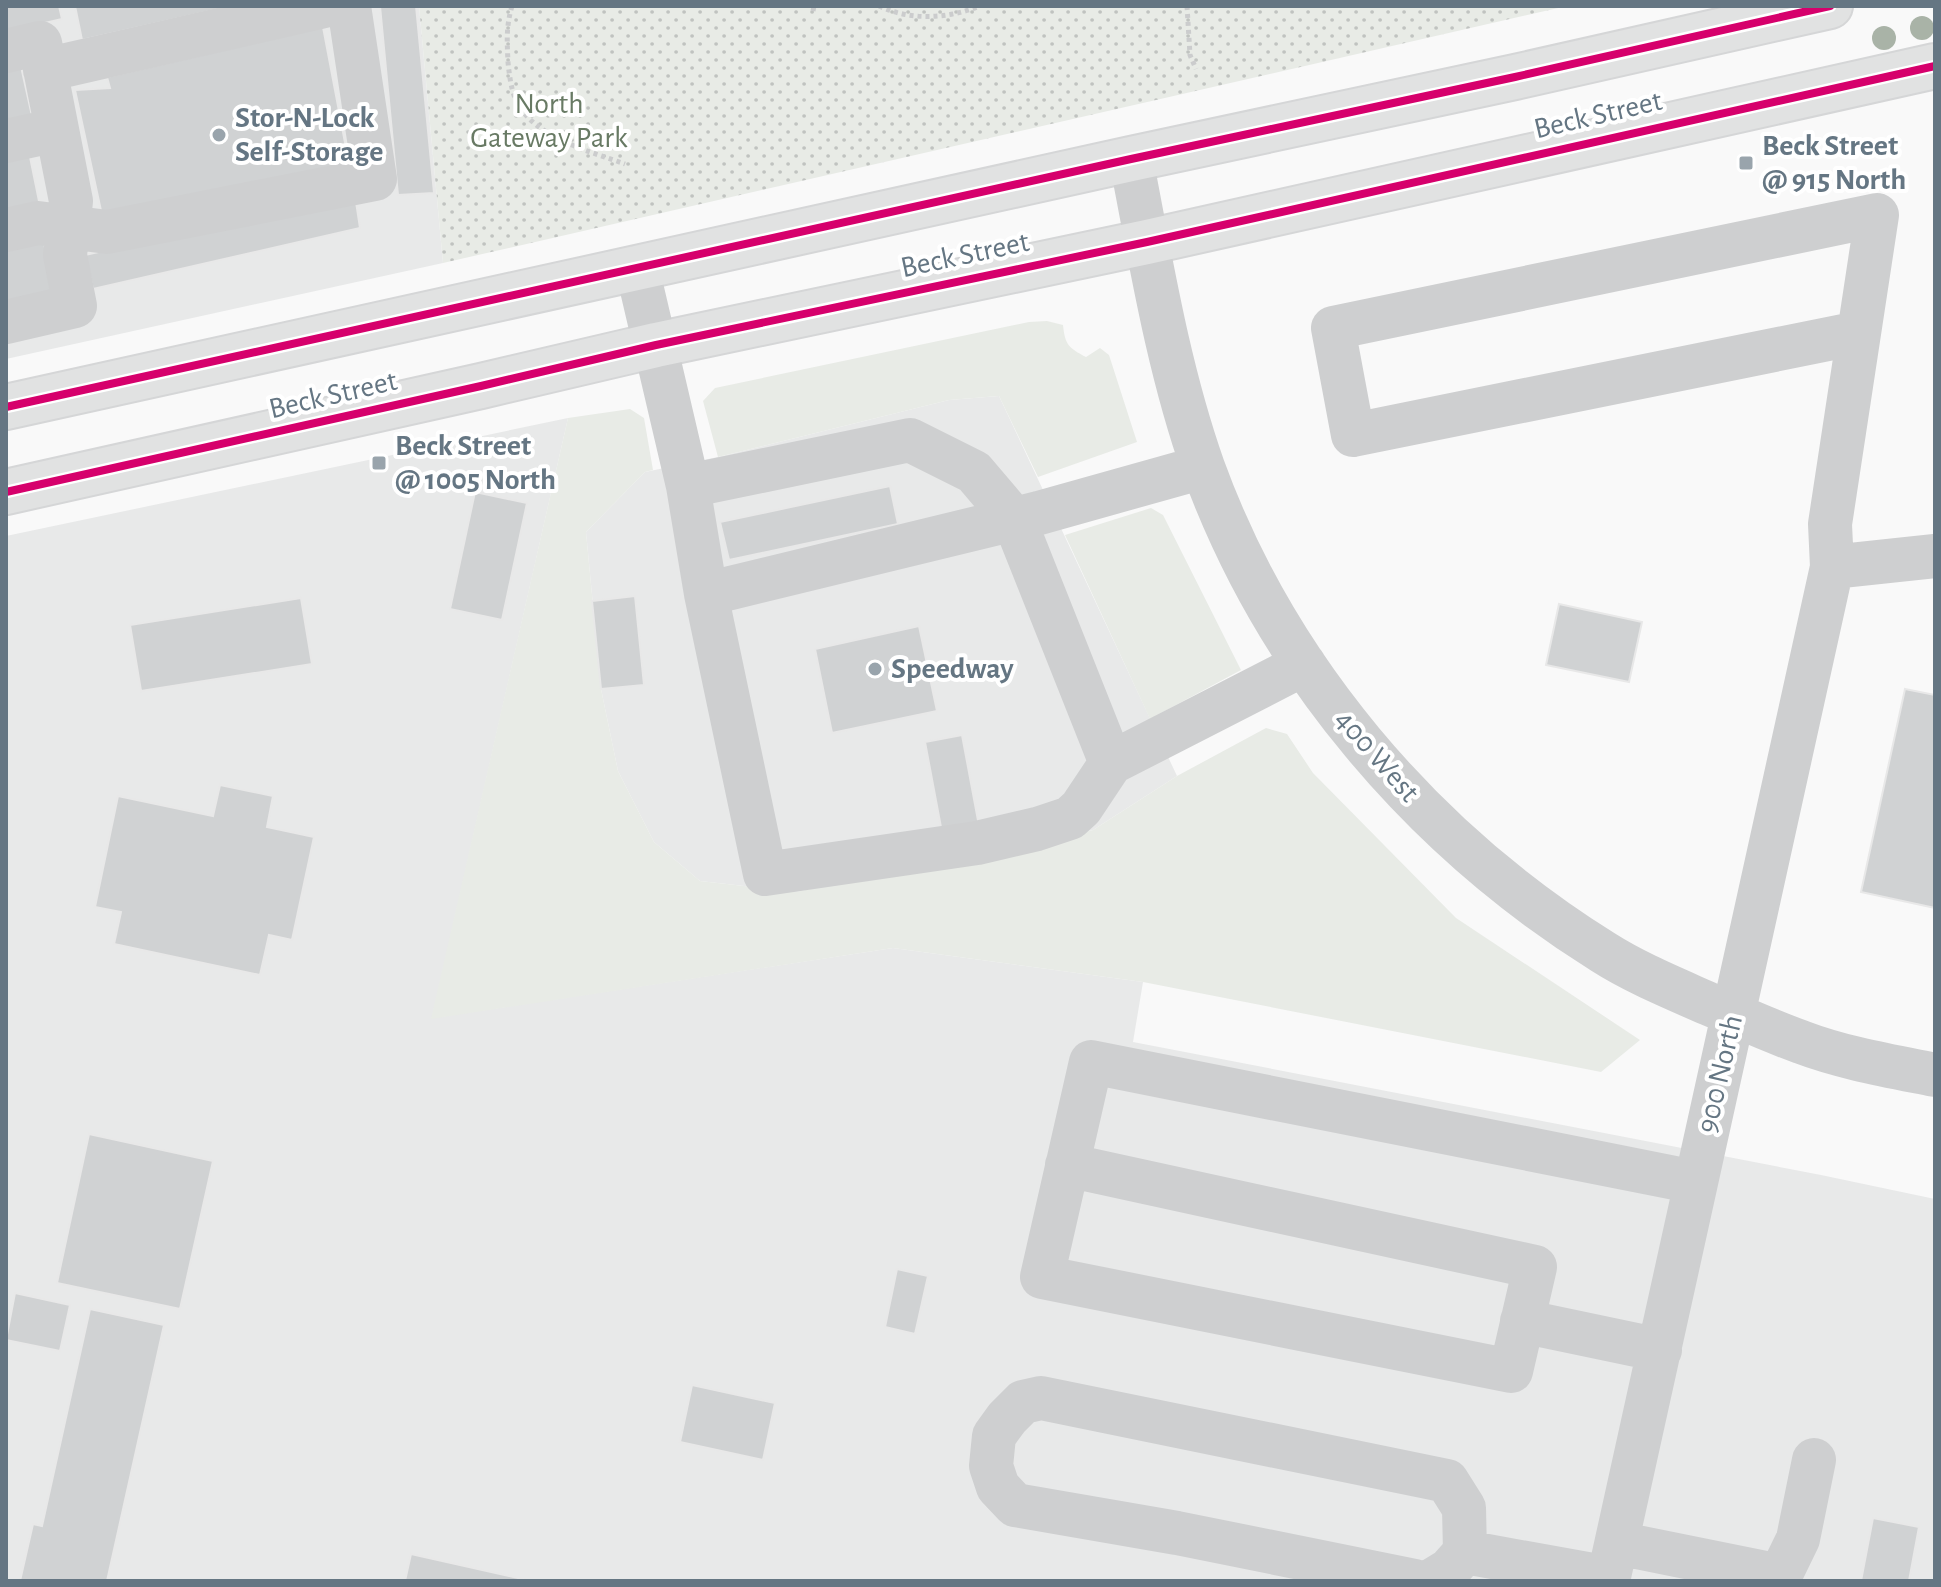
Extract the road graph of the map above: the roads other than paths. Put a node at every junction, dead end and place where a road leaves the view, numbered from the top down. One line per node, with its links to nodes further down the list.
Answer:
1 (324, 6): 7 (street)
2 (349, 6): 11 (street)
3 (1830, 6): 4 (main road, Beck Street)
4 (1736, 16): 10 (main road, Beck Street)
5 (6, 51): 7 (street)
6 (1935, 66): 13 (main road, Beck Street)
7 (45, 70): 8 (street)
8 (57, 130): 9 (street); 11 (street)
9 (6, 141)
10 (1131, 159): 13 (street, 400 West); 14 (main road, Beck Street)
11 (68, 227): 12 (street); 15 (street)
12 (6, 230)
13 (1147, 242): 17 (main road, Beck Street); 19 (street, 400 West)
14 (637, 268): 17 (street); 18 (main road, Beck Street)
15 (6, 322)
16 (1858, 333): 16 (street, 900 North); 24 (street, 900 North)
17 (656, 345): 20 (street); 21 (main road, Beck Street)
18 (6, 407)
19 (1203, 467): 22 (street); 26 (street, 400 West)
20 (688, 486): 22 (street); 25 (street)
21 (6, 492)
22 (1014, 519): 25 (street); 27 (street)
23 (1935, 556): 24 (street)
24 (1832, 567): 28 (street, 900 North)
25 (706, 594): 27 (street)
26 (1304, 664): 27 (street); 28 (street, 400 West)
27 (1111, 763)
28 (1734, 1014): 29 (street, 400 West); 31 (street, 900 North)
29 (1935, 1075)
30 (1067, 1165): 31 (street); 32 (street); 32 (street)
31 (1695, 1182): 33 (street, 900 North)
32 (1522, 1321): 33 (street)
33 (1660, 1350): 36 (street, 900 North)
34 (1814, 1460): 36 (street)
35 (1465, 1552): 36 (street); 37 (street); 38 (street)
36 (1611, 1567)
37 (1415, 1581)
38 (1431, 1581)

